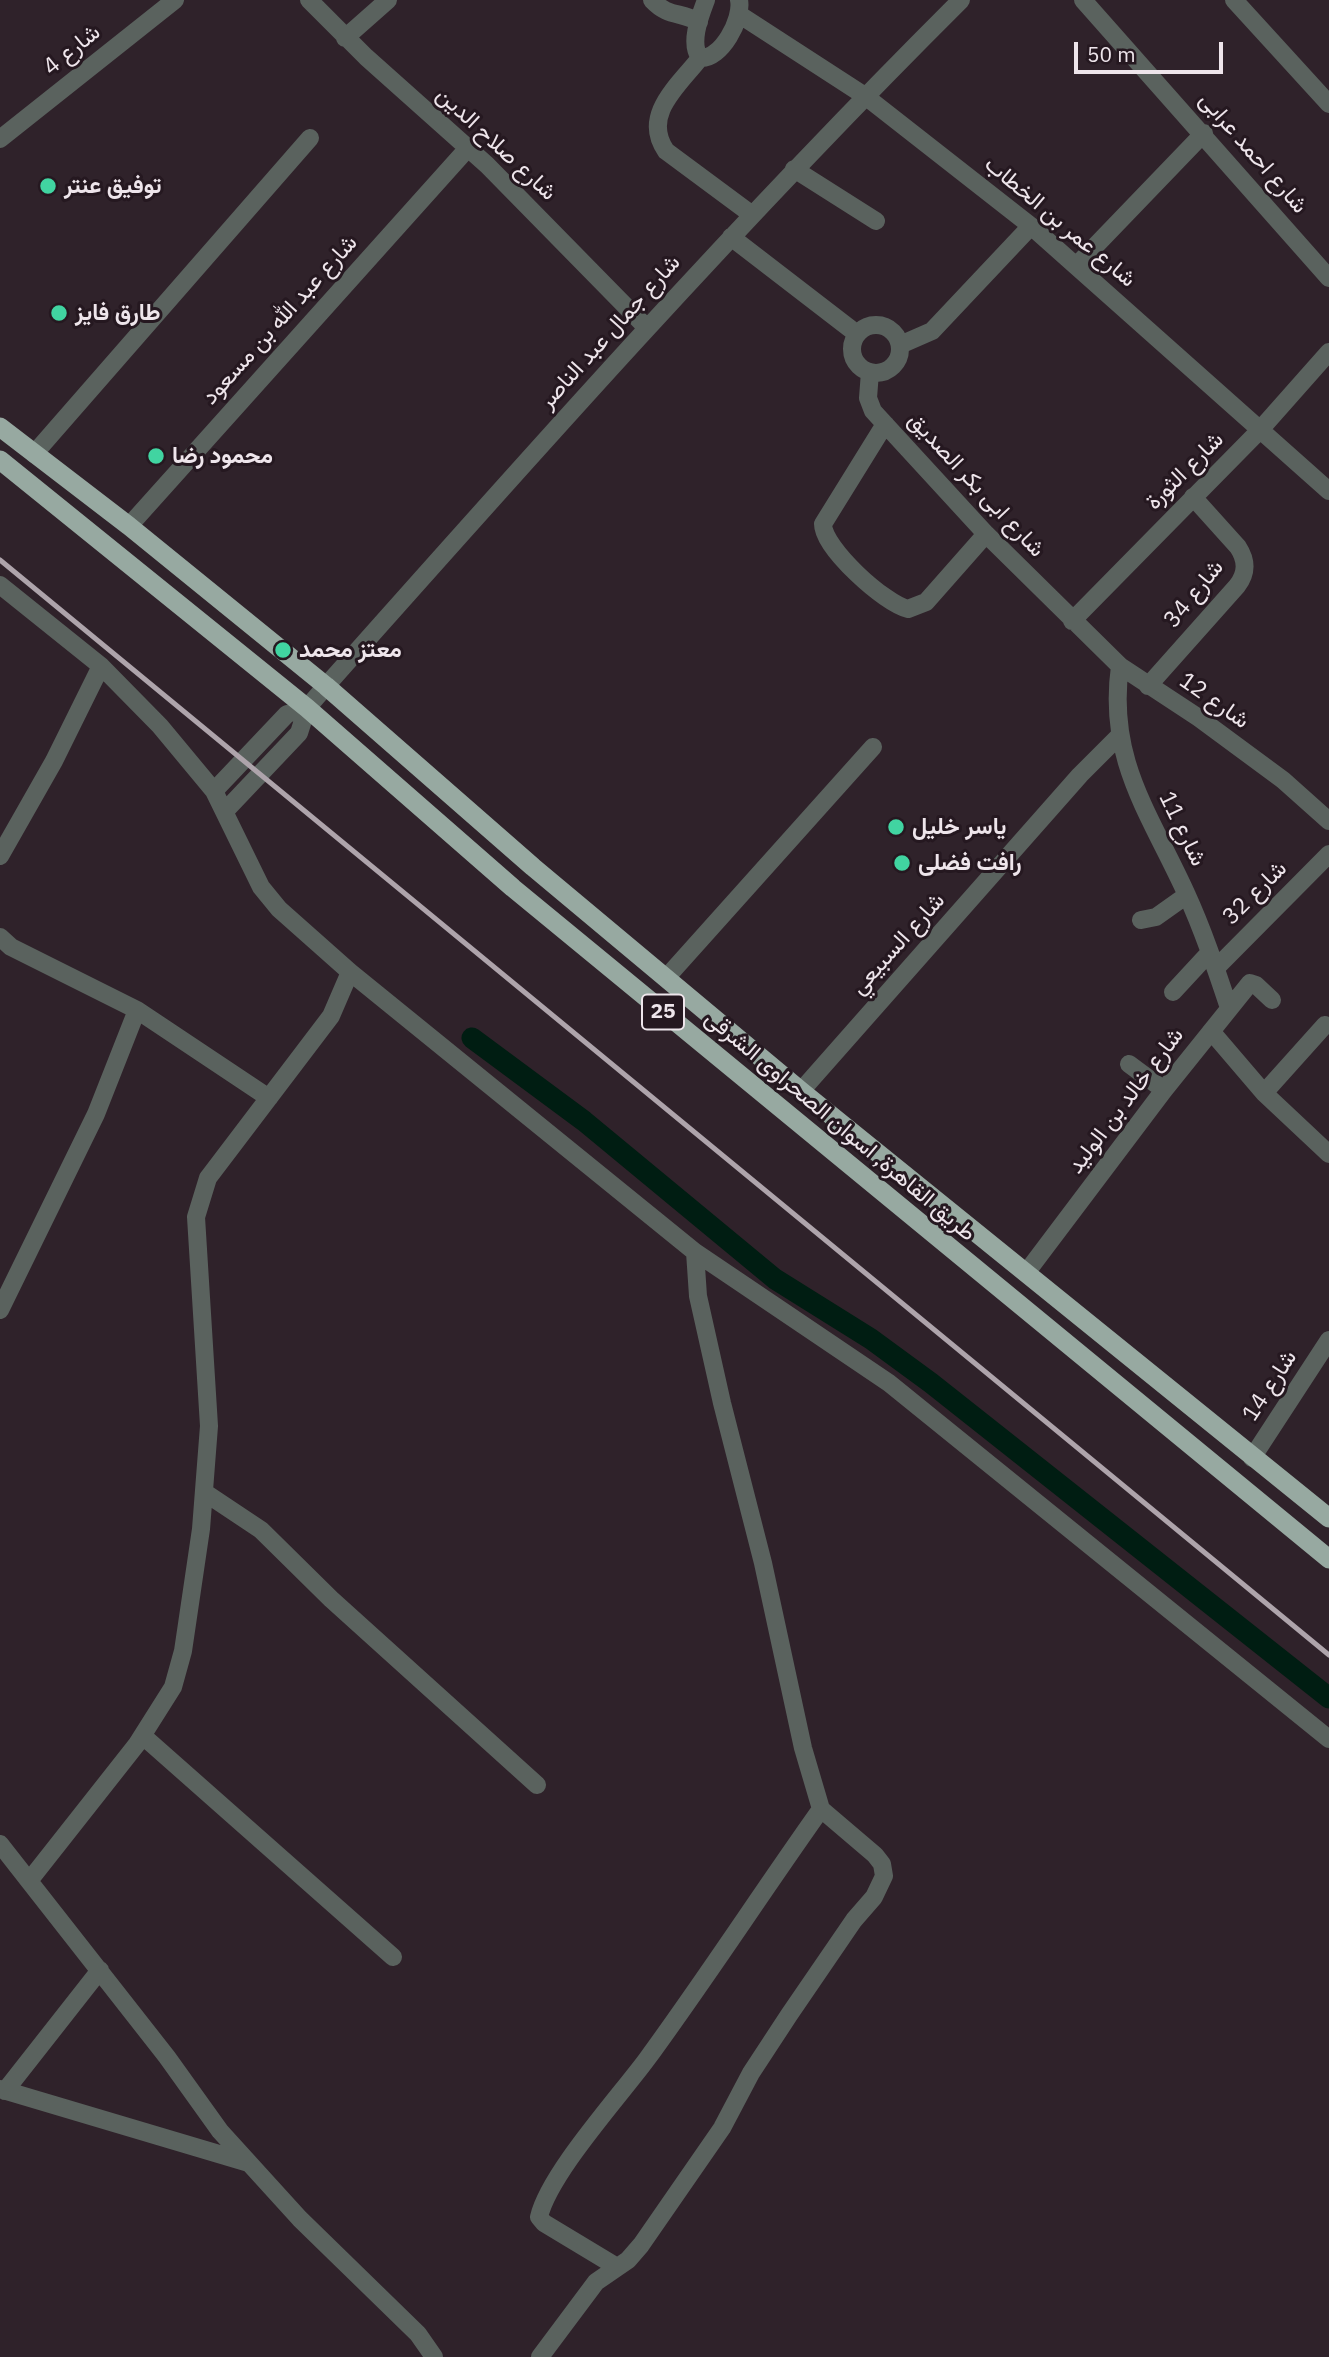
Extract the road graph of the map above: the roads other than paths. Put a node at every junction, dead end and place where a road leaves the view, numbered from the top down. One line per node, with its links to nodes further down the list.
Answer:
1 (175, 0): 17 (street, شارع 4)
2 (309, 0): 11 (street, شارع صلاح الدين)
3 (388, 0): 11 (street)
4 (652, 0): 10 (street)
5 (706, 0): 10 (street)
6 (961, 0): 13 (street, شارع جمال عبد الناصر)
7 (1083, 0): 15 (street, شارع احمد عرابى)
8 (1234, 0): 14 (street)
9 (740, 7): 12 (street); 13 (street, شارع عمر بن الخطاب)
10 (699, 22): 12 (street)
11 (345, 38): 18 (street, شارع صلاح الدين)
12 (700, 58): 20 (street)
13 (865, 96): 19 (street, شارع جمال عبد الناصر); 22 (street, شارع عمر بن الخطاب)
14 (1329, 104)
15 (1204, 133): 24 (street); 25 (street, شارع احمد عرابى)
16 (310, 138): 34 (street)
17 (0, 139)
18 (468, 148): 26 (street, شارع صلاح الدين); 38 (street, شارع عبد الله بن مسعود)
19 (794, 169): 20 (street, شارع جمال عبد الناصر); 21 (street)
20 (751, 214): 23 (street, شارع جمال عبد الناصر)
21 (876, 221)
22 (1031, 226): 24 (street, شارع عمر بن الخطاب); 28 (street)
23 (731, 237): 26 (street, شارع جمال عبد الناصر); 27 (street)
24 (1077, 265): 33 (street, شارع عمر بن الخطاب)
25 (1329, 278)
26 (646, 327): 44 (street, شارع جمال عبد الناصر)
27 (857, 334): 28 (street); 30 (street)
28 (900, 345): 30 (street)
29 (1329, 352): 33 (street, شارع الثورة)
30 (870, 372): 31 (street, شارع ابى بكر الصديق)
31 (885, 424): 39 (street, شارع ابى بكر الصديق); 39 (street)
32 (0, 427): 34 (highway, طريق القاهرة, اسوان الصحراوى الشرقى / 25)
33 (1259, 431): 36 (street, شارع عمر بن الخطاب); 37 (street, شارع الثورة)
34 (34, 454): 38 (highway, طريق القاهرة, اسوان الصحراوى الشرقى / 25)
35 (0, 460): 46 (highway, طريق القاهرة, اسوان الصحراوى الشرقى / 25)
36 (1329, 491)
37 (1193, 497): 41 (street, شارع الثورة); 45 (street, شارع 34)
38 (129, 526): 44 (highway, طريق القاهرة, اسوان الصحراوى الشرقى / 25)
39 (986, 534): 41 (street, شارع ابى بكر الصديق)
40 (0, 584): 42 (street)
41 (1072, 621): 43 (street, شارع 12)
42 (101, 666): 49 (street); 53 (street)
43 (1120, 666): 45 (street, شارع 12); 47 (street, شارع 11)
44 (326, 686): 46 (street, شارع جمال عبد الناصر); 59 (highway, طريق القاهرة, اسوان الصحراوى الشرقى / 25)
45 (1148, 686): 51 (street, شارع 12)
46 (307, 708): 49 (street, شارع جمال عبد الناصر); 50 (street, شارع جمال عبد الناصر); 79 (highway, طريق القاهرة, اسوان الصحراوى الشرقى / 25)
47 (1118, 737): 54 (street, شارع 11); 68 (street, شارع السبيعي)
48 (873, 747): 59 (street)
49 (215, 791): 50 (street)
50 (226, 810): 58 (street)
51 (1329, 821)
52 (1329, 854): 57 (street, شارع 32)
53 (0, 856)
54 (1187, 895): 55 (street); 57 (street, شارع 11)
55 (1141, 920)
56 (0, 937): 63 (street)
57 (1213, 960): 60 (street, شارع 32); 62 (street, شارع 11)
58 (350, 972): 70 (street); 72 (street)
59 (666, 978): 68 (highway, طريق القاهرة, اسوان الصحراوى الشرقى / 25)
60 (1173, 992)
61 (1272, 1000): 62 (street, شارع خالد بن الوليد)
62 (1229, 1008): 65 (street, شارع خالد بن الوليد)
63 (137, 1010): 70 (street); 74 (street)
64 (1325, 1025): 69 (street)
65 (1211, 1031): 67 (street, شارع خالد بن الوليد); 69 (street)
66 (1129, 1064): 67 (street)
67 (1164, 1090): 73 (street, شارع خالد بن الوليد)
68 (801, 1091): 73 (highway, طريق القاهرة, اسوان الصحراوى الشرقى / 25)
69 (1264, 1093): 71 (street)
70 (269, 1098): 77 (street)
71 (1329, 1154)
72 (695, 1251): 81 (street); 83 (street)
73 (1026, 1273): 76 (highway, طريق القاهرة, اسوان الصحراوى الشرقى / 25)
74 (0, 1310)
75 (1329, 1340): 76 (street, شارع 14)
76 (1252, 1458): 78 (highway, طريق القاهرة, اسوان الصحراوى الشرقى / 25)
77 (204, 1492): 80 (street); 82 (street)
78 (1329, 1518)
79 (1329, 1559)
80 (143, 1736): 85 (street); 86 (street)
81 (1329, 1738)
82 (537, 1785)
83 (821, 1809): 90 (street); 90 (street)
84 (0, 1844): 85 (street)
85 (29, 1881): 87 (street)
86 (393, 1957)
87 (100, 1970): 88 (street); 89 (street)
88 (2, 2090): 89 (street)
89 (249, 2163): 91 (street)
90 (617, 2267): 92 (street)
91 (434, 2357)
92 (540, 2357)

